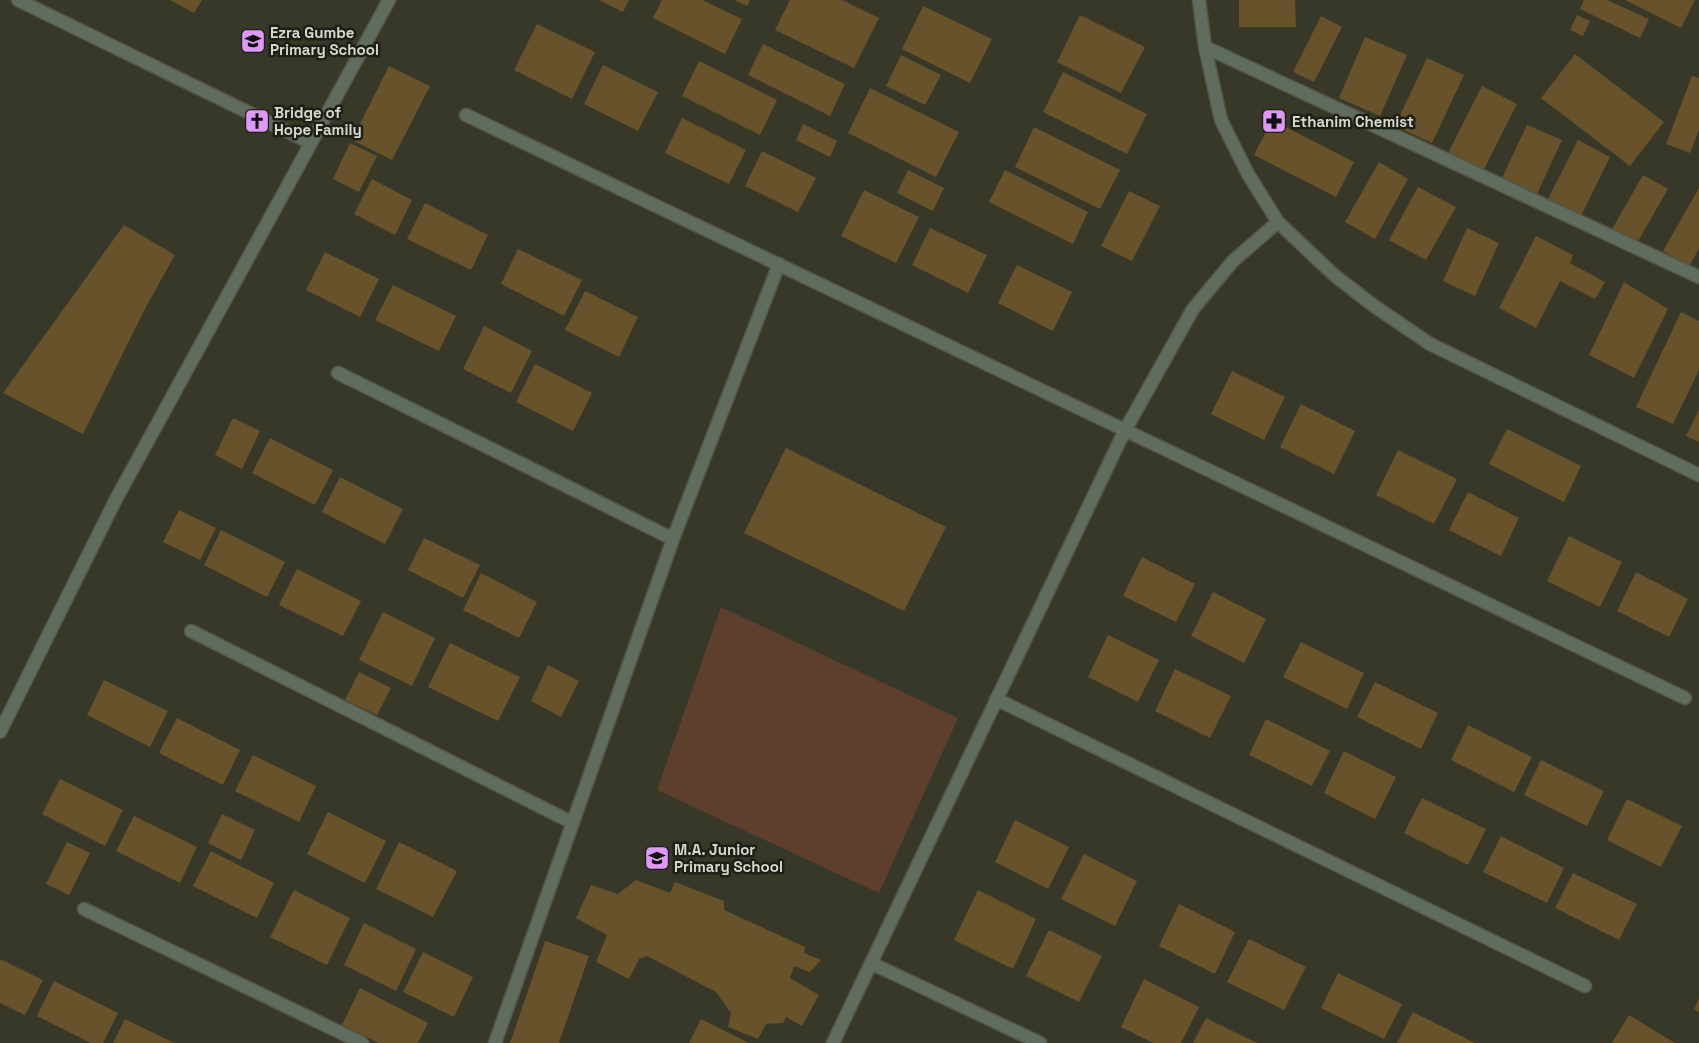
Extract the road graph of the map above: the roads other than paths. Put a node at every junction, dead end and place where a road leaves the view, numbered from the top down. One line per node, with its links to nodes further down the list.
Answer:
1 (18, 0): 6 (street)
2 (389, 0): 6 (street)
3 (1199, 0): 4 (street)
4 (1205, 47): 7 (street); 9 (street)
5 (466, 115): 8 (street)
6 (311, 143): 17 (street)
7 (1278, 222): 11 (street); 12 (street)
8 (779, 264): 11 (street); 13 (street)
9 (1699, 277)
10 (338, 373): 13 (street)
11 (1124, 432): 15 (street); 16 (street)
12 (1699, 475)
13 (673, 539): 18 (street)
14 (191, 631): 18 (street)
15 (1685, 698)
16 (996, 699): 20 (street); 21 (street)
17 (0, 732)
18 (573, 823): 23 (street)
19 (84, 909): 22 (street)
20 (872, 964): 24 (street); 25 (street)
21 (1585, 986)
22 (362, 1043)
23 (495, 1043)
24 (833, 1043)
25 (1040, 1043)

